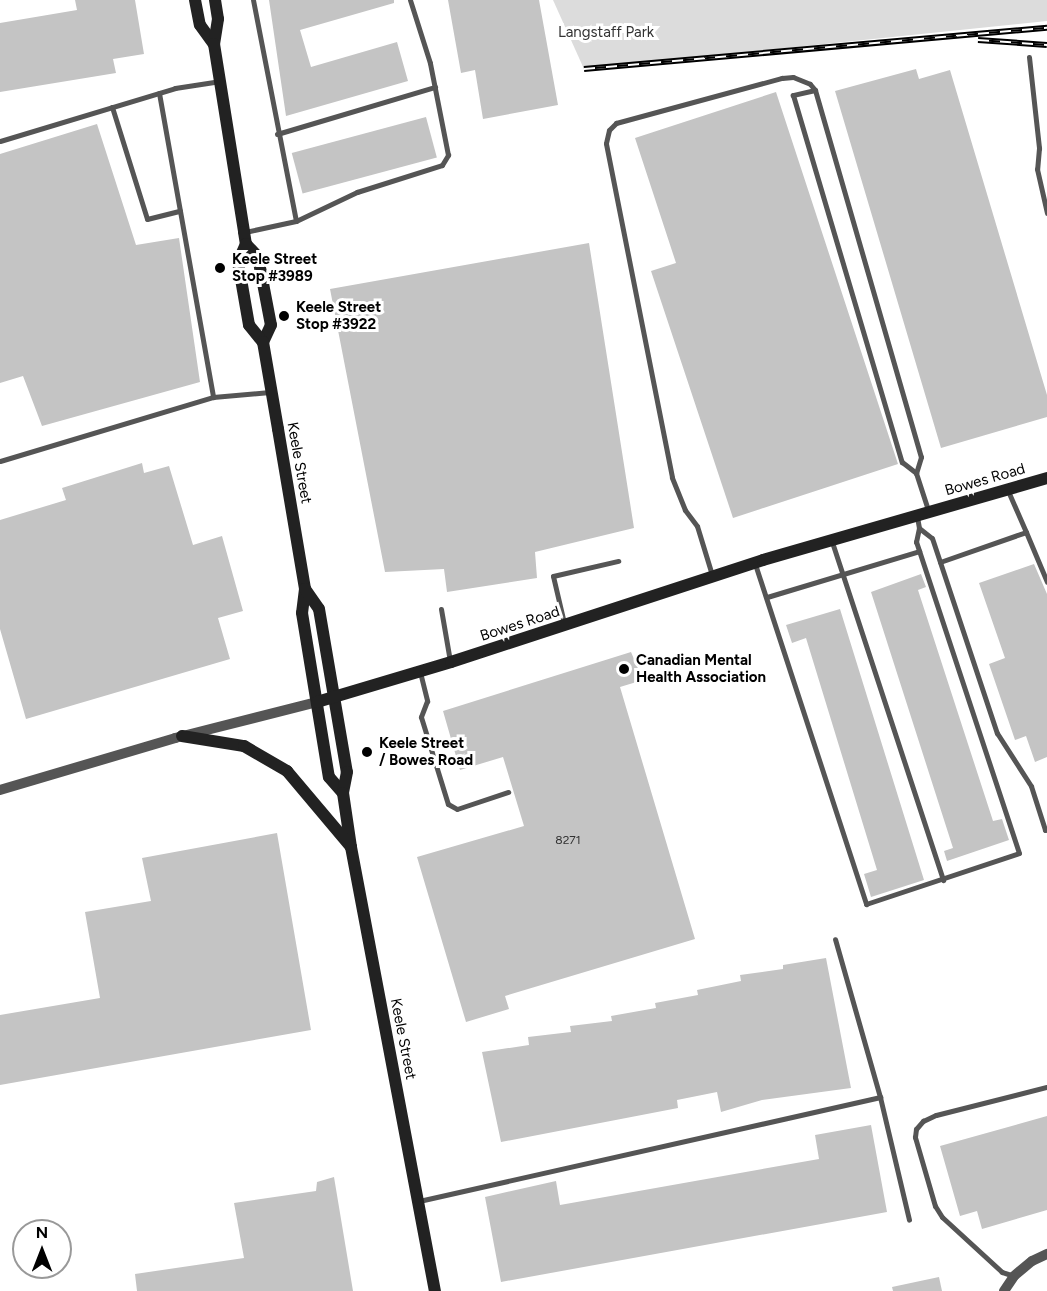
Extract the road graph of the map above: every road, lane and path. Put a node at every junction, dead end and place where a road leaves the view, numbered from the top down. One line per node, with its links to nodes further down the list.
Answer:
1 (195, 0): 5 (main road, Keele Street)
2 (215, 0): 5 (main road, Keele Street)
3 (253, 0): 12 (lane)
4 (410, 0): 8 (lane)
5 (214, 44): 7 (main road, Keele Street)
6 (1029, 57): 15 (lane)
7 (220, 81): 10 (lane); 17 (main road, Keele Street)
8 (435, 87): 12 (lane); 16 (lane)
9 (815, 90): 22 (lane); 22 (lane); 33 (lane)
10 (159, 93): 11 (lane); 14 (lane)
11 (112, 107): 13 (lane); 14 (lane)
12 (277, 134): 16 (lane)
13 (0, 141)
14 (180, 212): 20 (lane)
15 (1047, 213)
16 (296, 222): 17 (lane)
17 (245, 238): 18 (main road, Keele Street); 18 (main road, Keele Street)
18 (263, 342): 19 (main road, Keele Street)
19 (272, 392): 20 (lane); 35 (main road, Keele Street)
20 (213, 397): 21 (lane)
21 (0, 461)
22 (916, 472): 25 (lane)
23 (1047, 478): 24 (main road, Bowes Road)
24 (1008, 490): 25 (main road, Bowes Road); 26 (lane)
25 (921, 519): 27 (main road, Bowes Road); 28 (lane); 30 (lane)
26 (1026, 532): 30 (lane); 34 (lane)
27 (832, 540): 31 (main road, Bowes Road); 32 (lane)
28 (919, 551): 32 (lane); 49 (lane)
29 (618, 561): 38 (lane)
30 (940, 562): 47 (lane)
31 (754, 563): 33 (main road, Bowes Road); 36 (lane)
32 (844, 574): 36 (lane); 49 (lane)
33 (712, 576): 38 (main road, Bowes Road)
34 (1047, 582)
35 (305, 589): 41 (main road, Keele Street); 42 (main road, Keele Street)
36 (767, 597): 49 (lane)
37 (441, 609): 39 (lane)
38 (565, 625): 39 (main road, Bowes Road)
39 (451, 662): 40 (main road, Bowes Road)
40 (420, 670): 41 (main road, Bowes Road); 45 (lane)
41 (334, 697): 42 (main road, Bowes Road); 46 (main road, Keele Street)
42 (317, 702): 43 (street, Bowes Road); 46 (main road, Keele Street)
43 (182, 736): 44 (street, Bowes Road); 48 (main road)
44 (0, 790)
45 (508, 792)
46 (343, 793): 48 (main road, Keele Street)
47 (1047, 829)
48 (351, 847): 53 (main road, Keele Street)
49 (943, 879)
50 (835, 939): 52 (lane)
51 (1047, 1087): 56 (lane)
52 (880, 1097): 53 (lane); 54 (lane)
53 (419, 1201): 57 (main road, Keele Street)
54 (909, 1220)
55 (1047, 1254): 56 (street)
56 (1014, 1276): 58 (street)
57 (435, 1291)
58 (1004, 1291)

